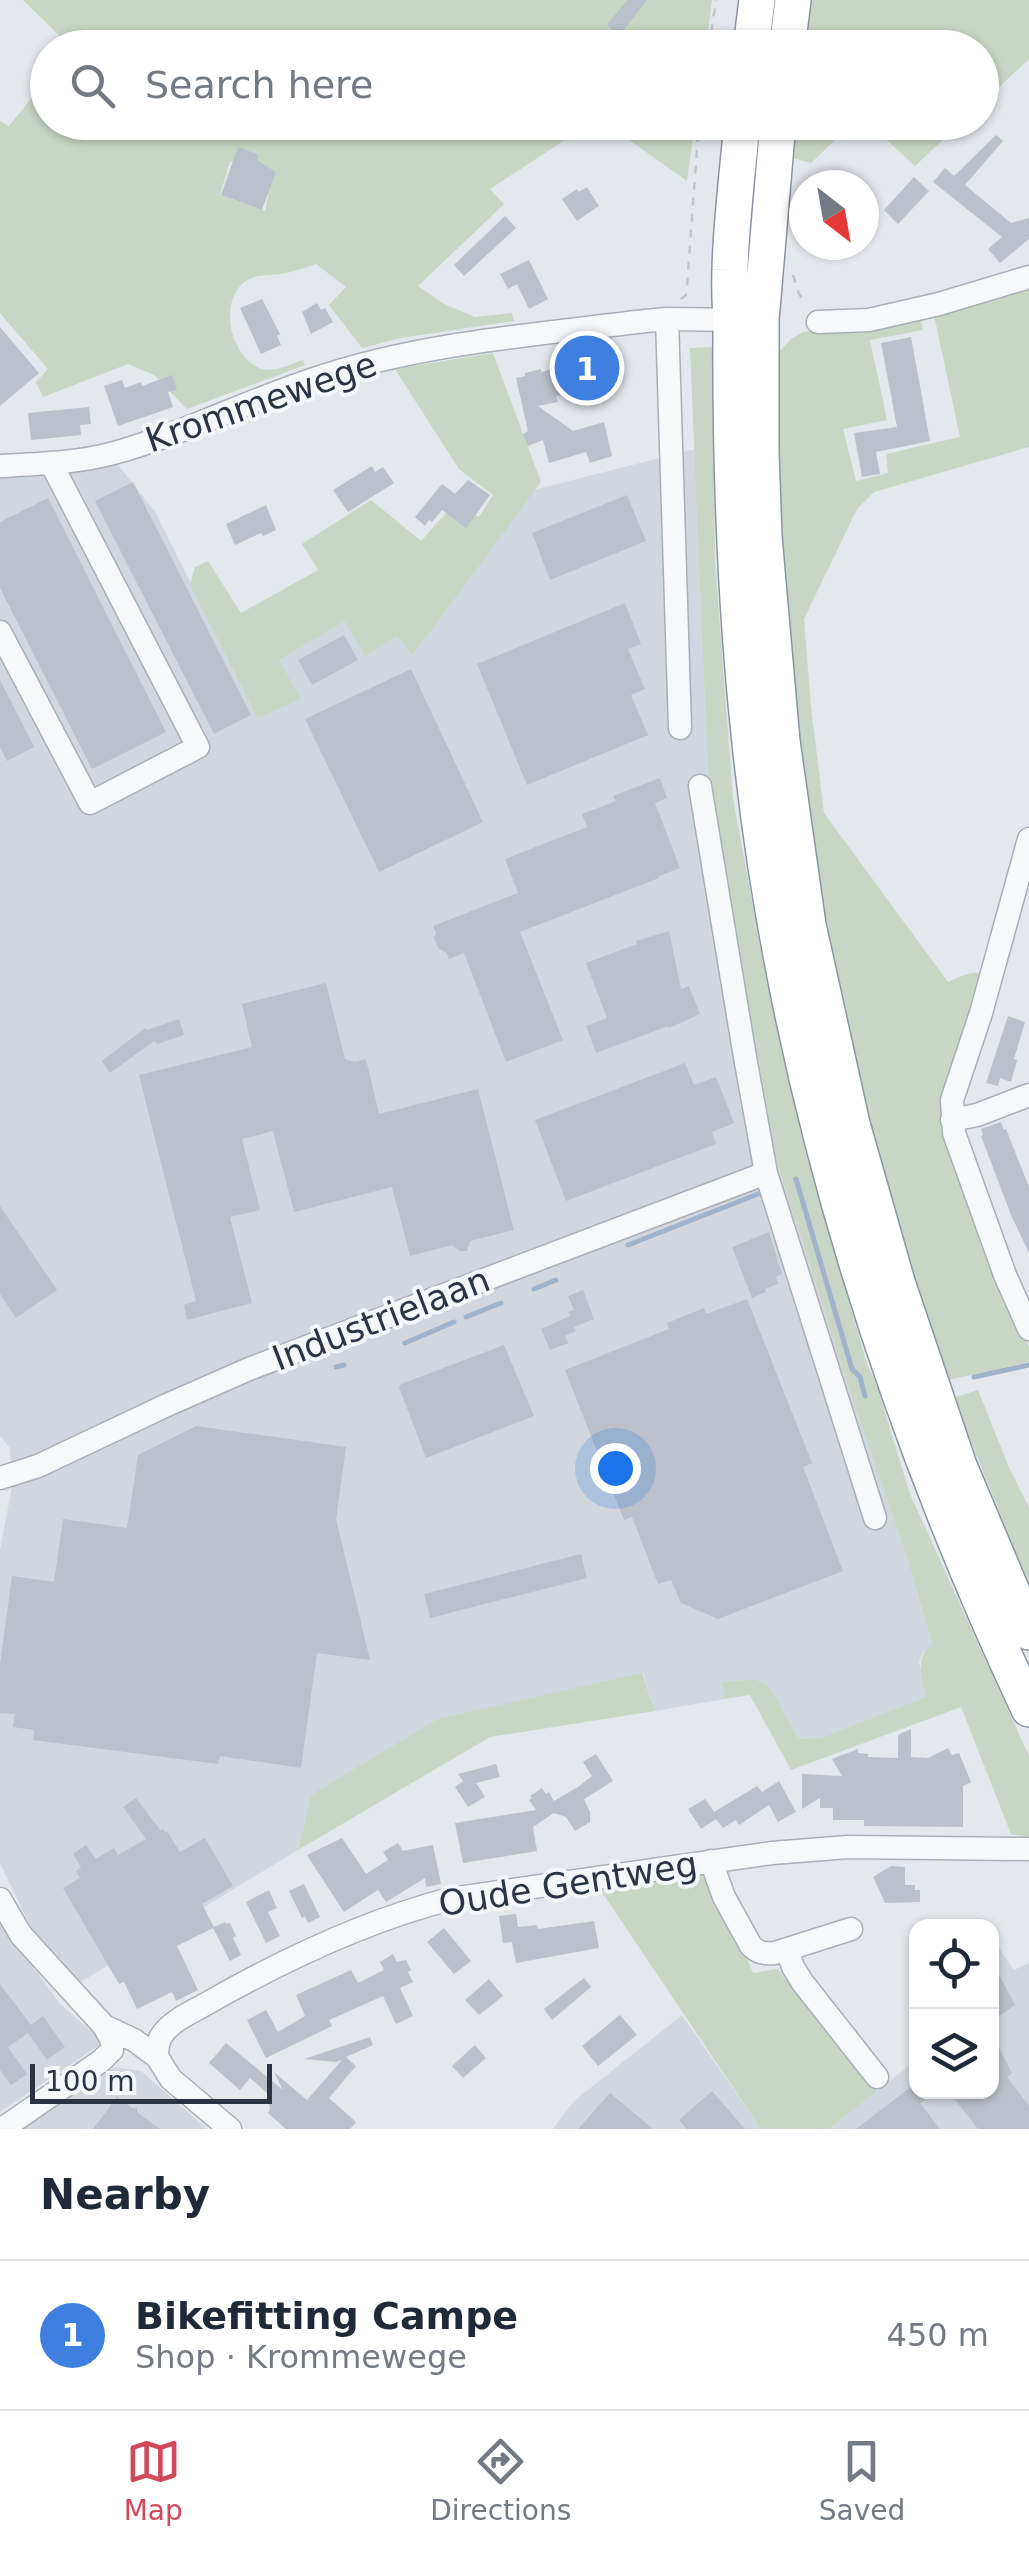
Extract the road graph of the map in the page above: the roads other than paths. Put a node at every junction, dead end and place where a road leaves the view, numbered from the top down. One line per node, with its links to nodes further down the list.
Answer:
1 (757, 0): 3 (highway)
2 (793, 0): 4 (highway)
3 (753, 30)
4 (789, 30)
5 (741, 140): 9 (highway)
6 (775, 140): 9 (highway)
7 (1029, 277): 10 (street)
8 (667, 319): 9 (street, Krommewege); 11 (street, Krommewege); 14 (street)
9 (746, 320): 25 (highway); 26 (highway)
10 (818, 322)
11 (51, 463): 12 (street, Krommewege); 13 (street)
12 (0, 466)
13 (0, 632)
14 (680, 728)
15 (700, 786): 19 (street)
16 (1027, 850): 18 (street)
17 (1029, 1095): 18 (street)
18 (952, 1120): 21 (street)
19 (766, 1173): 23 (street, Industrielaan); 24 (street)
20 (1029, 1266): 21 (street)
21 (1005, 1275): 22 (street)
22 (1029, 1329)
23 (0, 1478)
24 (875, 1518)
25 (1029, 1632)
26 (1029, 1709)
27 (1029, 1849): 28 (street, Oude Gentweg)
28 (711, 1861): 31 (street); 33 (street, Oude Gentweg)
29 (0, 1899): 32 (street)
30 (852, 1929): 31 (street)
31 (787, 1949): 34 (street)
32 (104, 2026): 33 (street); 35 (street)
33 (156, 2057): 36 (street)
34 (877, 2077)
35 (2, 2129)
36 (230, 2129)

